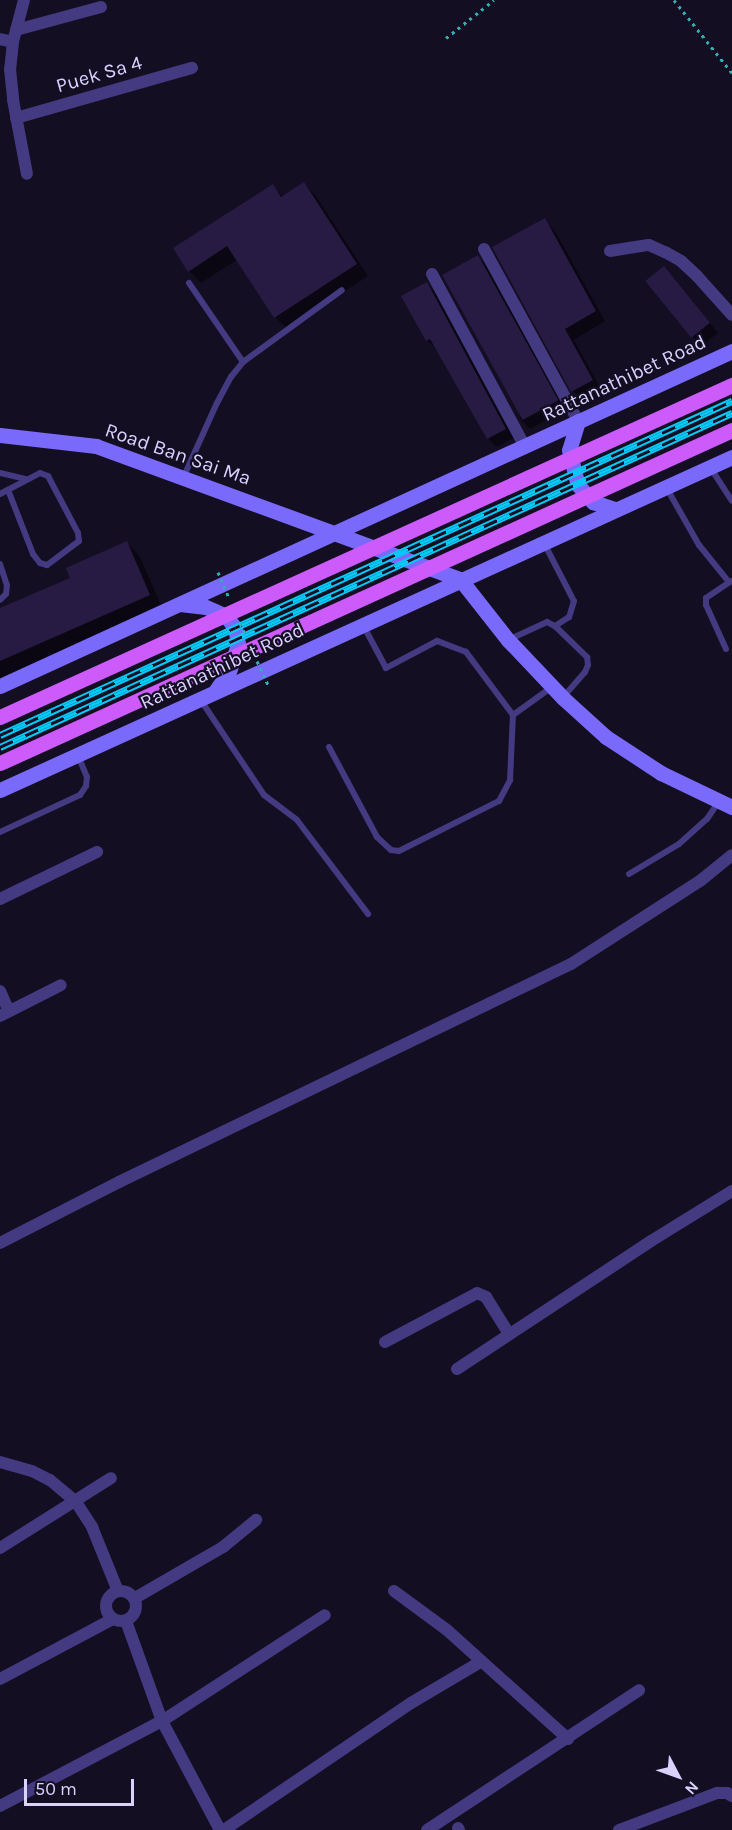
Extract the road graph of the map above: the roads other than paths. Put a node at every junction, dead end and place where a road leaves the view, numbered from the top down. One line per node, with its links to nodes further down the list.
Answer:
1 (24, 0): 3 (street)
2 (101, 7): 3 (street)
3 (15, 36): 4 (street); 6 (street)
4 (0, 39)
5 (192, 68): 6 (street, Puek Sa 4)
6 (16, 118): 7 (street)
7 (27, 174)
8 (484, 249): 17 (street)
9 (610, 251): 13 (street)
10 (432, 274): 20 (street)
11 (189, 284): 15 (lane)
12 (342, 290): 15 (lane)
13 (732, 315)
14 (732, 351): 17 (main road, Rattanathibet Road)
15 (243, 362): 24 (lane)
16 (732, 385): 47 (main road, bridge)
17 (578, 421): 20 (main road, Rattanathibet Road); 30 (main road)
18 (732, 430): 50 (main road, Rattanathibet Road, bridge)
19 (0, 435): 24 (main road, Road Ban Sai Ma)
20 (525, 447): 31 (main road, Rattanathibet Road)
21 (732, 457): 22 (main road, Rattanathibet Road)
22 (710, 466): 26 (main road, Rattanathibet Road); 29 (lane)
23 (0, 473): 25 (lane)
24 (183, 478): 31 (main road, Road Ban Sai Ma)
25 (28, 479): 27 (lane); 27 (lane)
26 (666, 486): 30 (main road, Rattanathibet Road); 35 (lane)
27 (8, 490): 28 (lane)
28 (0, 494)
29 (732, 501)
30 (615, 509): 32 (main road, Rattanathibet Road)
31 (337, 532): 34 (main road); 37 (main road, Rattanathibet Road)
32 (544, 542): 34 (main road, Rattanathibet Road); 39 (lane)
33 (0, 564): 36 (lane)
34 (460, 579): 38 (main road, Rattanathibet Road); 40 (main road)
35 (731, 581): 41 (lane)
36 (0, 600)
37 (177, 604): 42 (main road, Rattanathibet Road); 43 (main road)
38 (363, 624): 43 (main road, Rattanathibet Road); 46 (lane)
39 (555, 626): 40 (lane); 44 (lane)
40 (508, 640): 44 (main road)
41 (726, 649)
42 (0, 686)
43 (216, 691): 45 (main road, Rattanathibet Road)
44 (557, 692): 46 (lane); 52 (main road)
45 (200, 699): 49 (main road, Rattanathibet Road); 58 (lane)
46 (513, 715): 48 (lane)
47 (0, 717)
48 (329, 747)
49 (78, 755): 51 (main road, Rattanathibet Road); 53 (lane)
50 (0, 763)
51 (0, 790)
52 (725, 804): 56 (lane)
53 (0, 832)
54 (97, 852): 57 (street)
55 (732, 855): 63 (street)
56 (629, 874)
57 (0, 899)
58 (368, 914)
59 (61, 985): 61 (street)
60 (0, 991): 61 (street)
61 (5, 1013)
62 (732, 1191): 64 (street)
63 (0, 1243)
64 (509, 1334): 65 (street); 66 (street)
65 (385, 1342)
66 (457, 1369)
67 (0, 1462): 69 (street)
68 (111, 1478): 69 (street)
69 (76, 1502): 71 (street); 72 (street)
70 (256, 1521): 74 (street)
71 (0, 1548)
72 (118, 1591): 74 (street); 76 (street)
73 (394, 1591): 78 (street)
74 (135, 1598): 77 (street)
75 (325, 1615): 81 (street)
76 (113, 1619): 77 (street); 79 (street)
77 (126, 1621): 81 (street)
78 (482, 1661): 82 (street); 85 (street)
79 (0, 1679)
80 (639, 1690): 82 (street)
81 (162, 1721): 84 (street); 85 (street)
82 (568, 1739): 86 (street)
83 (732, 1796): 87 (street)
84 (0, 1806)
85 (222, 1830)
86 (427, 1830)
87 (619, 1830)

